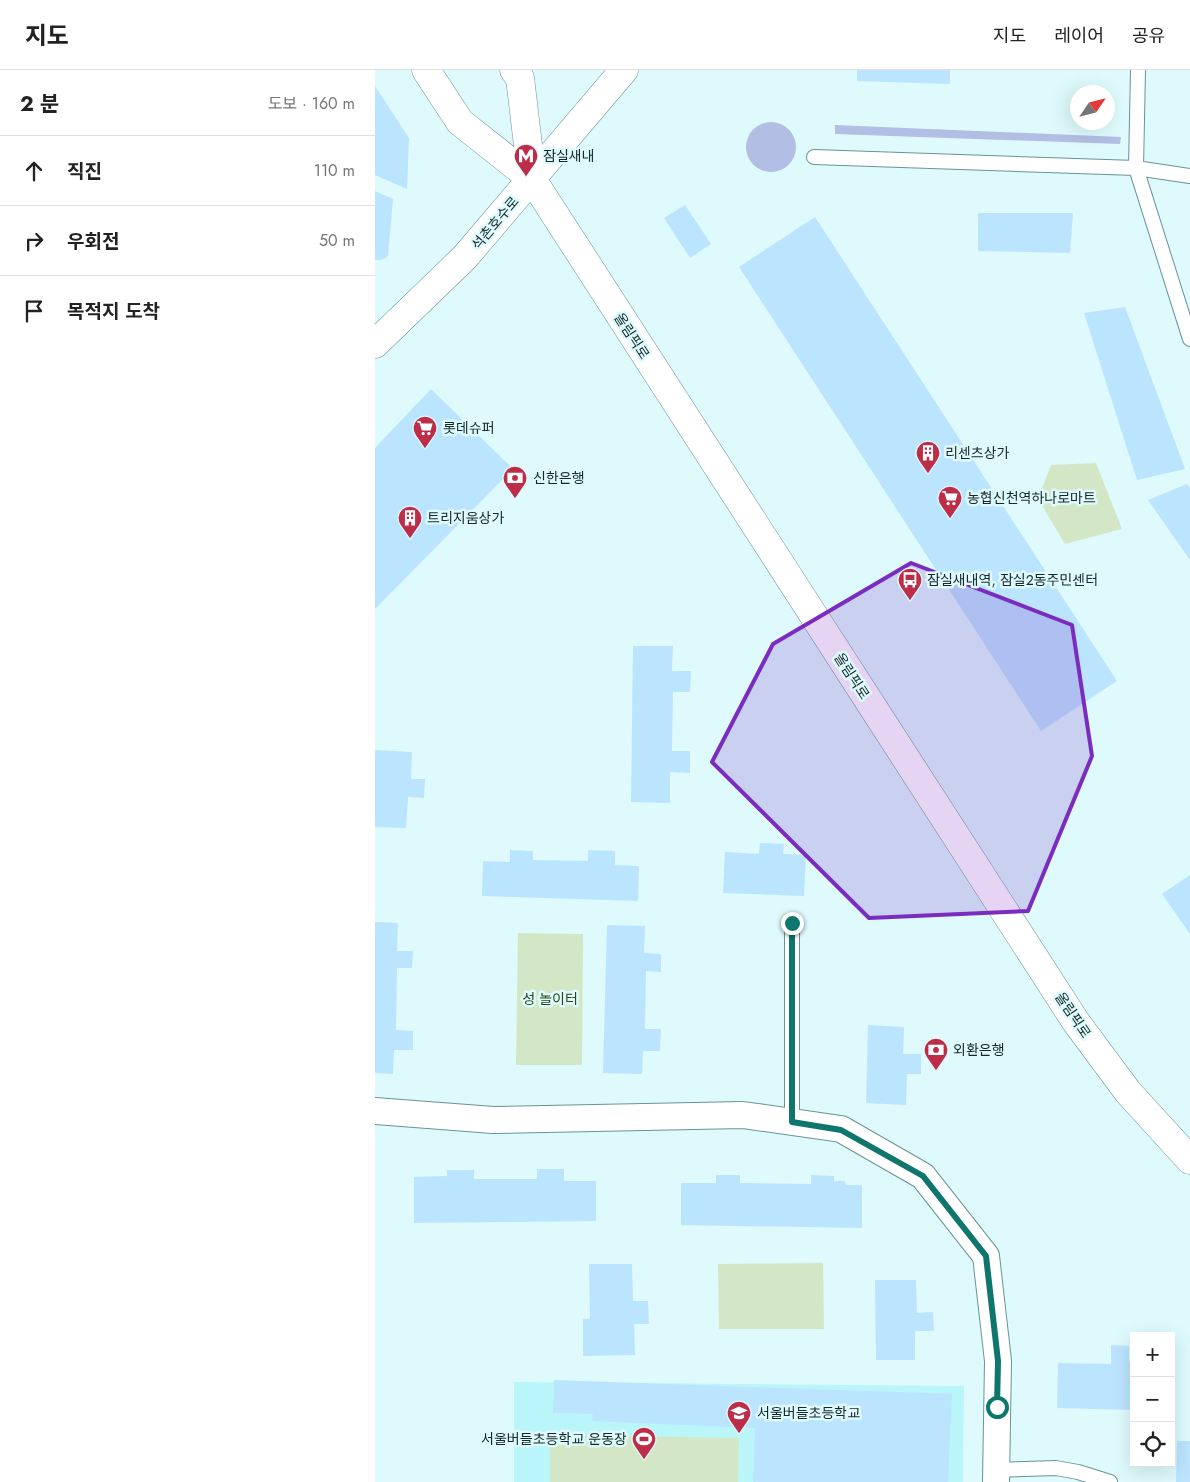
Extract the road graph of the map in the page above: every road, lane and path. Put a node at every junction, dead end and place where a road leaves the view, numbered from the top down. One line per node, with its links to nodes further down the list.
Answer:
1 (426, 70): 8 (main road, 올림픽로)
2 (515, 70): 8 (main road, 올림픽로)
3 (624, 70): 8 (main road, 석촌호수로)
4 (1138, 70): 6 (lane)
5 (814, 157): 6 (lane)
6 (1136, 168): 7 (lane); 9 (lane)
7 (1190, 176)
8 (532, 179): 10 (main road, 석촌호수로); 14 (main road, 올림픽로)
9 (1190, 339)
10 (375, 344)
11 (792, 923): 13 (lane)
12 (375, 1111): 13 (street)
13 (792, 1122): 15 (street)
14 (1190, 1160)
15 (997, 1476): 16 (lane)
16 (1110, 1482)

